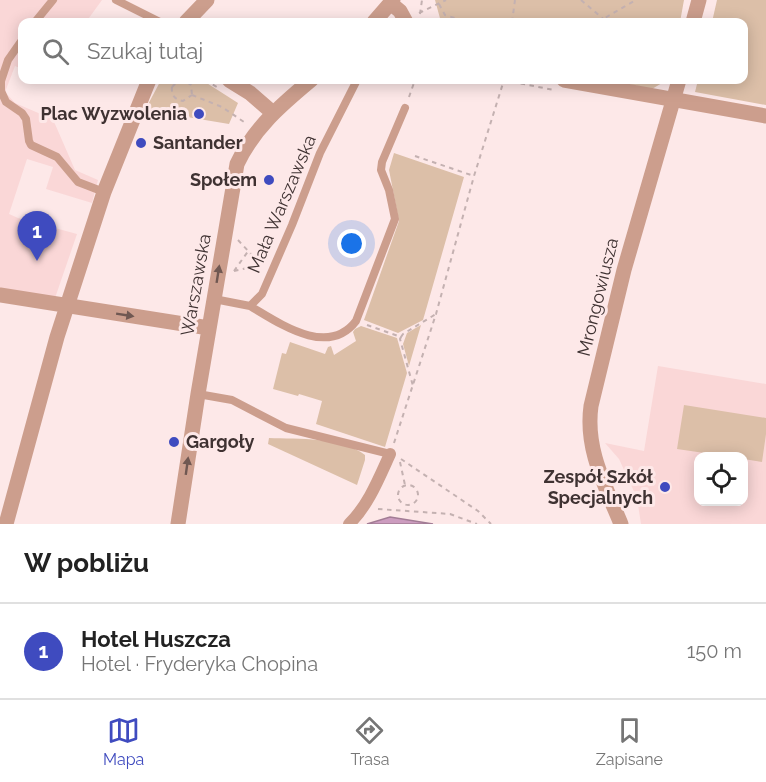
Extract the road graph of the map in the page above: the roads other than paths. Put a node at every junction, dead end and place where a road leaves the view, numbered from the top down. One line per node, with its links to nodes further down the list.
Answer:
1 (53, 0): 6 (lane)
2 (116, 0): 7 (lane)
3 (207, 0): 8 (street)
4 (699, 0): 12 (street)
5 (392, 2): 9 (street); 10 (street); 11 (street)
6 (38, 18)
7 (152, 18)
8 (190, 18)
9 (378, 18)
10 (390, 18)
11 (406, 18)
12 (694, 18)
13 (18, 46): 24 (lane)
14 (147, 84): 24 (street)
15 (235, 84): 22 (street)
16 (306, 84): 22 (street, Warszawska)
17 (355, 84): 28 (lane, Mała Warszawska)
18 (586, 84): 20 (street)
19 (677, 84): 20 (street, Mrongowiusza)
20 (674, 100): 23 (street); 35 (street, Mrongowiusza)
21 (405, 108): 28 (lane)
22 (273, 113): 26 (street, Warszawska, one-way to 22)
23 (766, 116)
24 (104, 192): 27 (street)
25 (0, 295): 27 (street)
26 (214, 299): 28 (lane); 29 (street, Warszawska)
27 (67, 306): 29 (street, one-way to 29); 33 (street)
28 (250, 306)
29 (209, 328): 30 (street, Warszawska)
30 (198, 393): 31 (lane); 34 (street, Warszawska, one-way to 30)
31 (390, 454): 32 (street)
32 (353, 521)
33 (6, 524)
34 (178, 524)
35 (621, 524)

